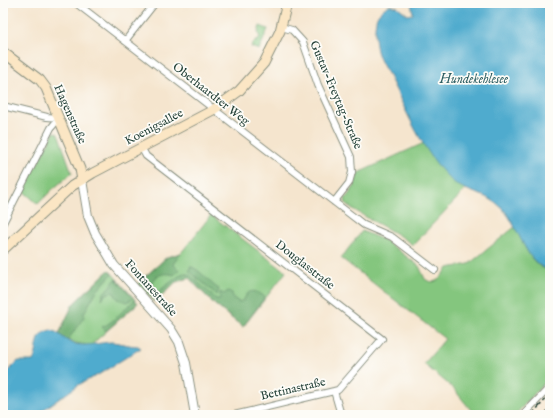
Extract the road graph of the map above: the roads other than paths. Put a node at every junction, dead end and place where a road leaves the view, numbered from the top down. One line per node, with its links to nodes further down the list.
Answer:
1 (76, 3): 5 (street, Oberhaardter Weg)
2 (155, 3): 5 (street)
3 (287, 3): 4 (main road, Koenigsallee)
4 (281, 27): 8 (main road, Koenigsallee); 12 (street, Gustav-Freytag-Straße)
5 (125, 41): 8 (street, Oberhaardter Weg)
6 (3, 52): 9 (main road, Hagenstraße)
7 (3, 106): 9 (street)
8 (213, 110): 10 (main road, Koenigsallee); 12 (street, Oberhaardter Weg)
9 (59, 118): 11 (main road, Hagenstraße); 13 (street)
10 (141, 147): 11 (main road, Koenigsallee); 17 (street, Douglasstraße)
11 (82, 180): 14 (main road, Koenigsallee); 18 (street, Fontanestraße)
12 (334, 202): 15 (street, Oberhaardter Weg)
13 (3, 223)
14 (3, 250)
15 (435, 270)
16 (550, 390): 21 (street)
17 (334, 391): 19 (street, Bettinastraße); 20 (street)
18 (195, 415)
19 (234, 415)
20 (341, 415)
21 (523, 415)

